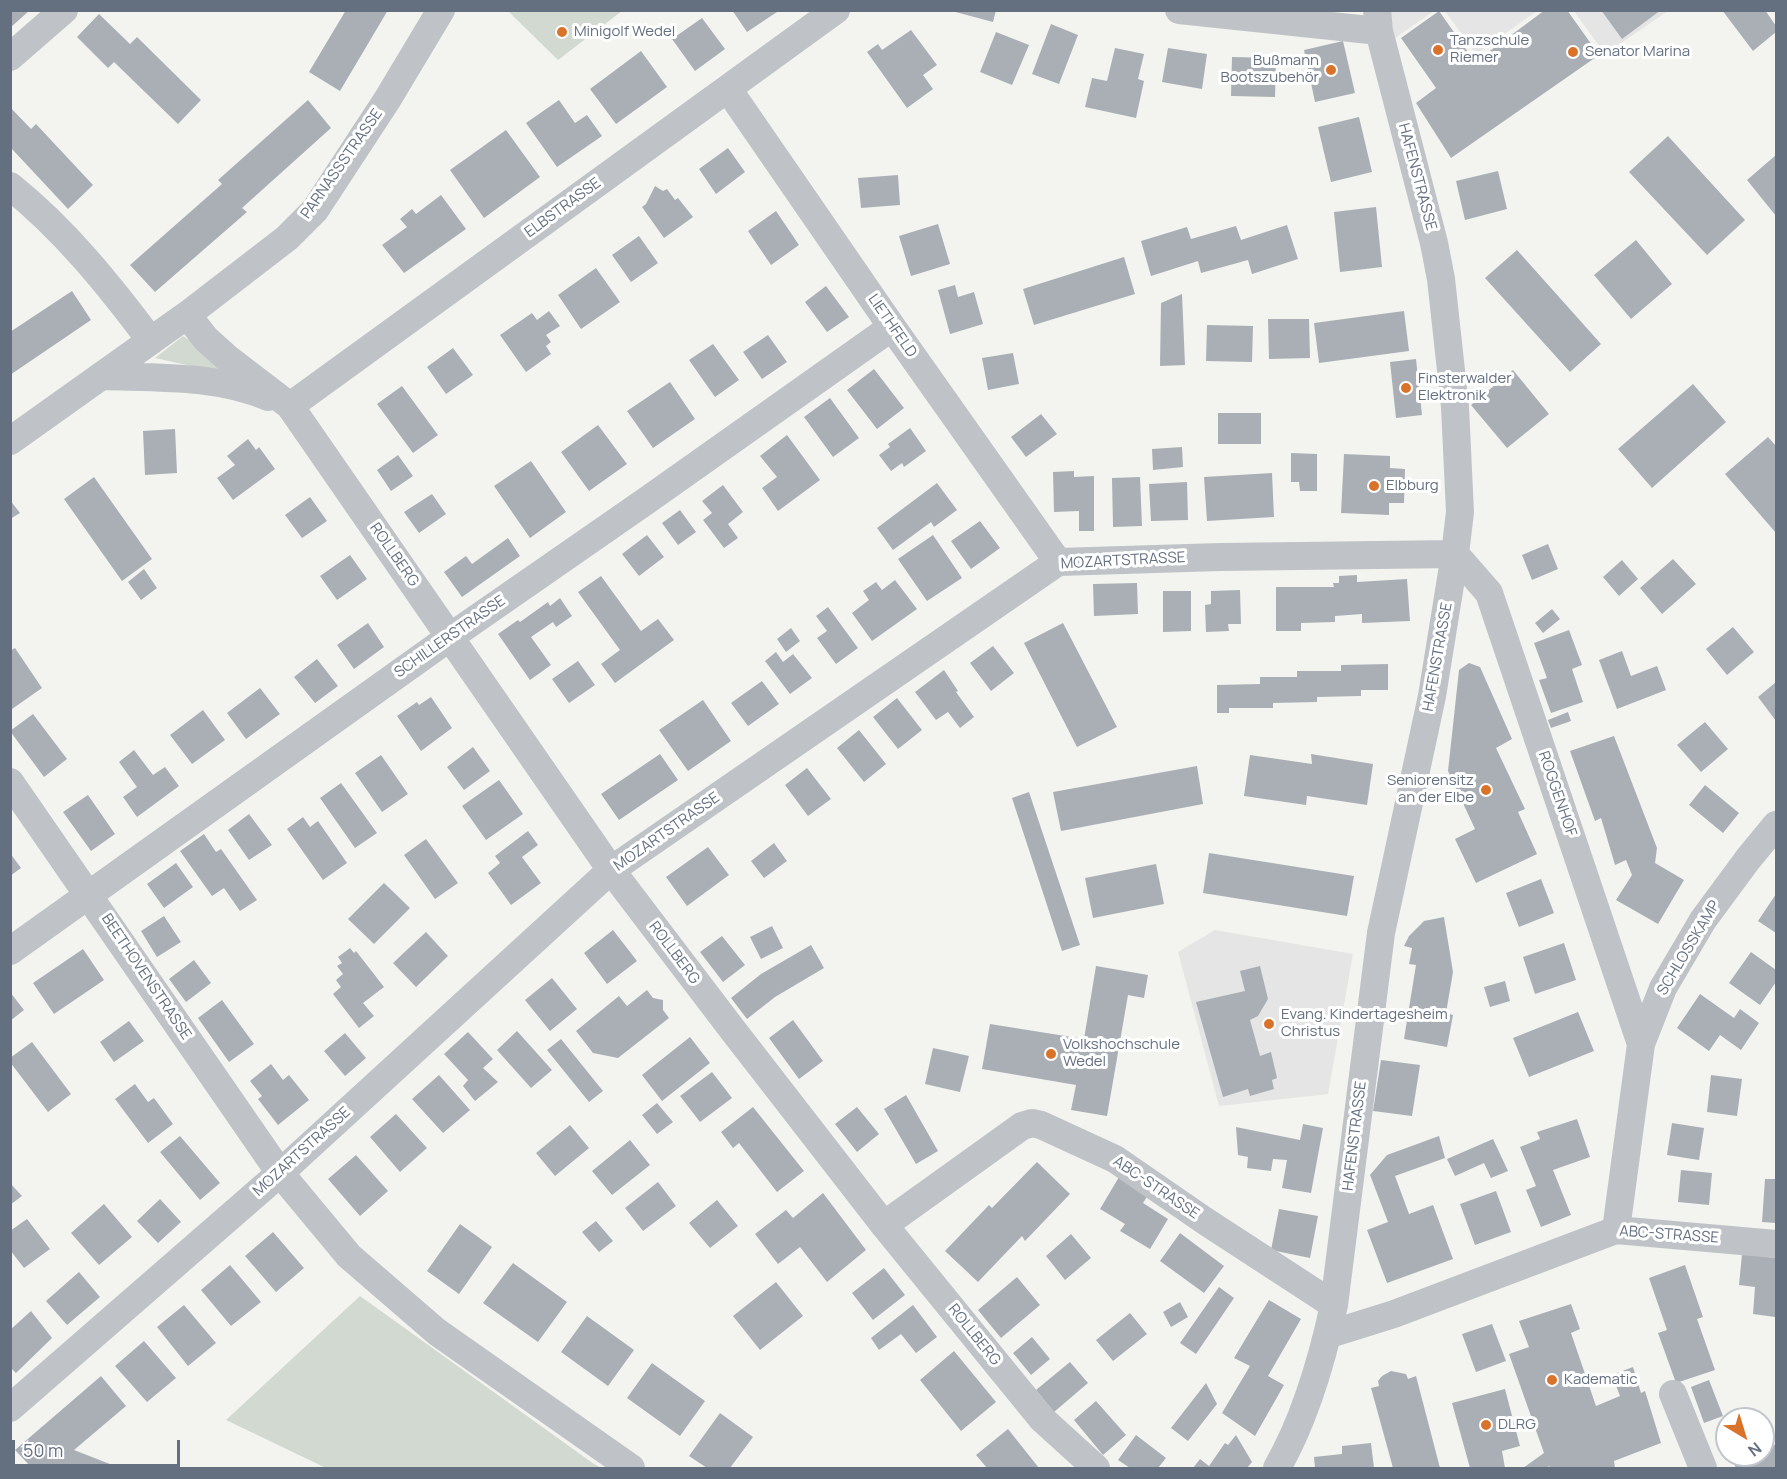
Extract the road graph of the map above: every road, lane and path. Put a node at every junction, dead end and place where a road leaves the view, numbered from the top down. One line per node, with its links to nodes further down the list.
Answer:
1 (64, 10): 6 (street)
2 (441, 10): 9 (street, PARNASSSTRASSE)
3 (836, 10): 7 (street, ELBSTRASSE)
4 (1179, 10): 5 (street)
5 (1378, 21): 15 (street, HAFENSTRASSE)
6 (10, 57)
7 (728, 88): 10 (street, LIETHFELD); 13 (street, ELBSTRASSE)
8 (10, 186): 11 (street)
9 (187, 315): 11 (street); 13 (street)
10 (892, 327): 16 (street, LIETHFELD); 17 (street, SCHILLERSTRASSE)
11 (151, 341): 12 (street)
12 (102, 376): 13 (street); 14 (street)
13 (290, 406): 17 (street, ROLLBERG)
14 (10, 441)
15 (1455, 555): 16 (street, MOZARTSTRASSE); 23 (street, ROGGENHOF); 28 (street, HAFENSTRASSE)
16 (1058, 562): 20 (street, MOZARTSTRASSE)
17 (450, 637): 20 (street, ROLLBERG); 21 (street, SCHILLERSTRASSE)
18 (10, 782): 21 (street, BEETHOVENSTRASSE)
19 (1776, 825): 23 (street, SCHLOSSKAMP)
20 (611, 870): 24 (street, MOZARTSTRASSE); 25 (street, ROLLBERG)
21 (90, 896): 22 (street, SCHILLERSTRASSE); 24 (street, BEETHOVENSTRASSE)
22 (10, 951)
23 (1641, 1044): 26 (street, SCHLOSSKAMP)
24 (280, 1173): 31 (street, MOZARTSTRASSE); 32 (street, BEETHOVENSTRASSE)
25 (884, 1225): 28 (street, ABC-STRASSE); 33 (street, ROLLBERG)
26 (1616, 1230): 27 (street, ABC-STRASSE); 29 (street, ABC-STRASSE)
27 (1776, 1244)
28 (1334, 1305): 29 (street, HAFENSTRASSE)
29 (1327, 1335): 34 (street, HAFENSTRASSE)
30 (1673, 1394): 35 (street)
31 (10, 1408)
32 (631, 1468)
33 (1096, 1468)
34 (1277, 1468)
35 (1703, 1468)

